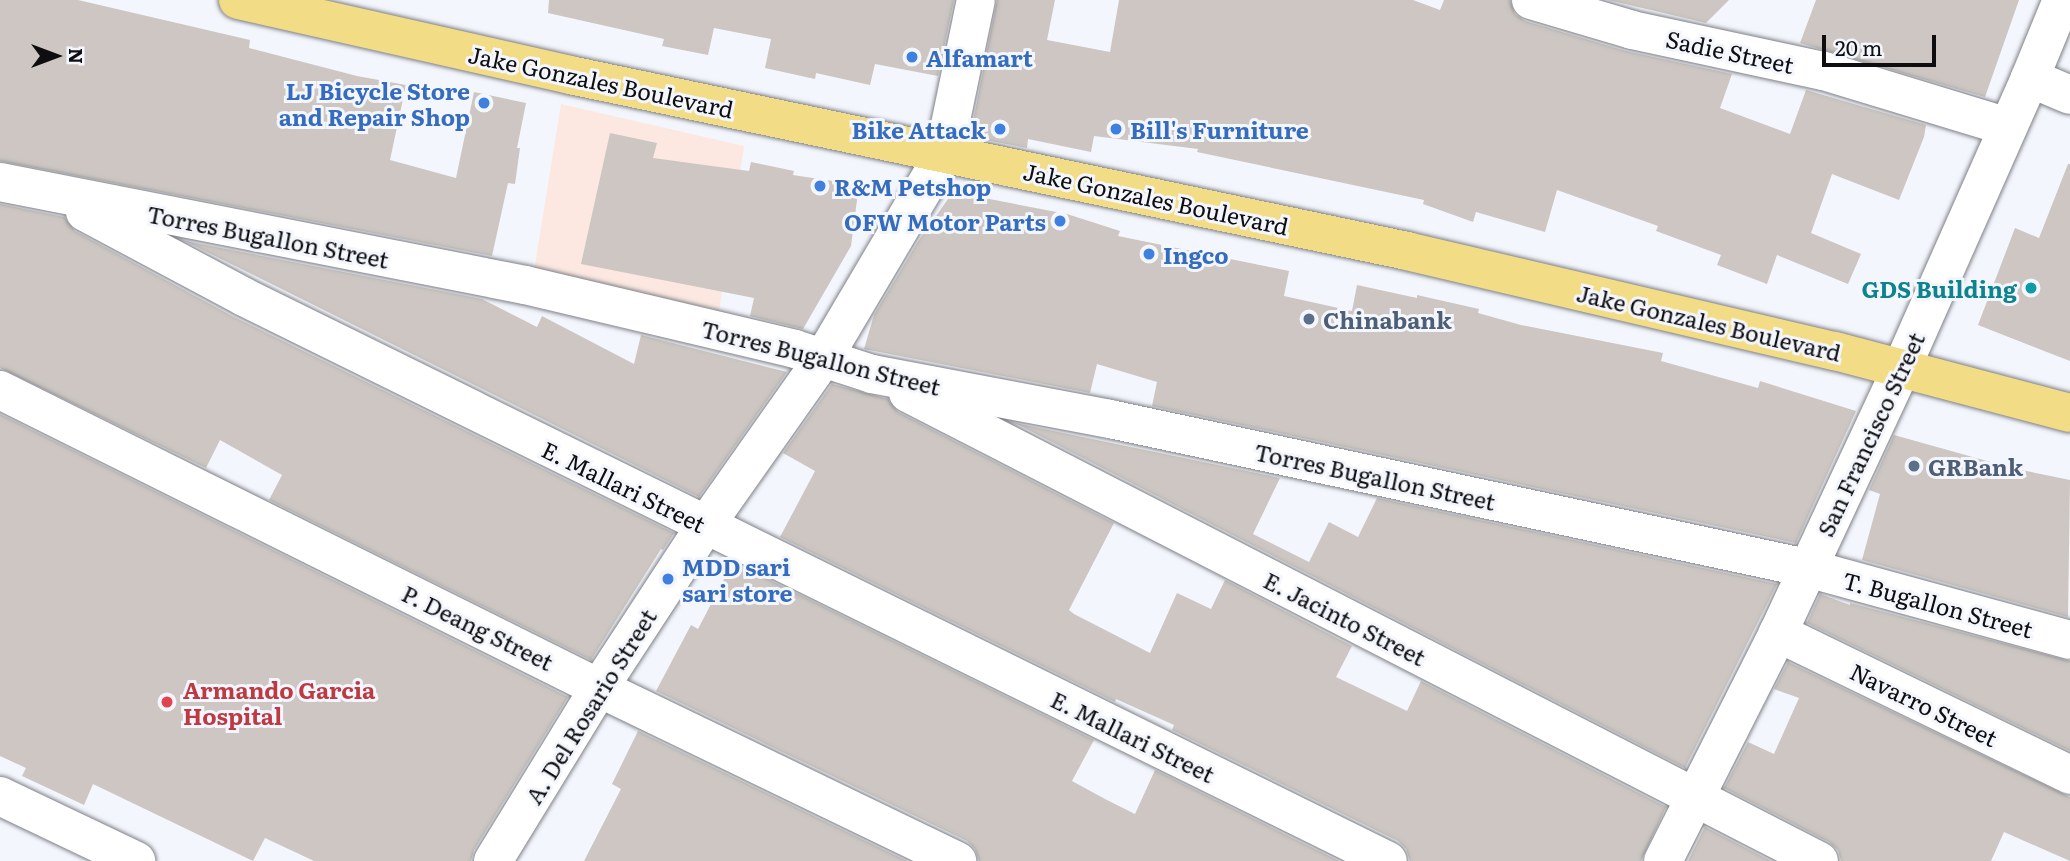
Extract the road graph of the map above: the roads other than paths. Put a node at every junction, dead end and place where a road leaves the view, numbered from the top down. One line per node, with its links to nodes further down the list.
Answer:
1 (238, 0): 8 (main road, Jake Gonzales Boulevard)
2 (976, 0): 8 (street, A. Del Rosario Street)
3 (1531, 0): 7 (street, Sadie Street)
4 (2062, 0): 5 (street, San Francisco Street)
5 (2030, 78): 6 (street); 7 (street, San Francisco Street)
6 (2070, 95)
7 (2008, 127): 12 (street, San Francisco Street)
8 (944, 154): 11 (street, A. Del Rosario Street); 12 (main road, Jake Gonzales Boulevard)
9 (0, 182): 10 (street, Torres Bugallon Street)
10 (52, 194): 11 (street, Torres Bugallon Street); 16 (street, E. Mallari Street)
11 (824, 357): 13 (street, Torres Bugallon Street); 16 (street, A. Del Rosario Street)
12 (1902, 367): 15 (main road, Jake Gonzales Boulevard); 17 (street, San Francisco Street)
13 (872, 374): 17 (street, Torres Bugallon Street); 23 (street, E. Jacinto Street)
14 (0, 390): 20 (street, P. Deang Street)
15 (2070, 413)
16 (705, 526): 20 (street, A. Del Rosario Street); 27 (street, E. Mallari Street)
17 (1807, 568): 18 (street, San Francisco Street); 19 (street, T. Bugallon Street)
18 (1779, 633): 21 (street, Navarro Street); 23 (street, San Francisco Street)
19 (2070, 640)
20 (599, 688): 25 (street, A. Del Rosario Street); 26 (street, P. Deang Street)
21 (2070, 775)
22 (0, 796): 24 (street)
23 (1695, 799): 28 (street, San Francisco Street); 29 (street, E. Jacinto Street)
24 (136, 861)
25 (493, 861)
26 (957, 861)
27 (1388, 861)
28 (1663, 861)
29 (1819, 861)

